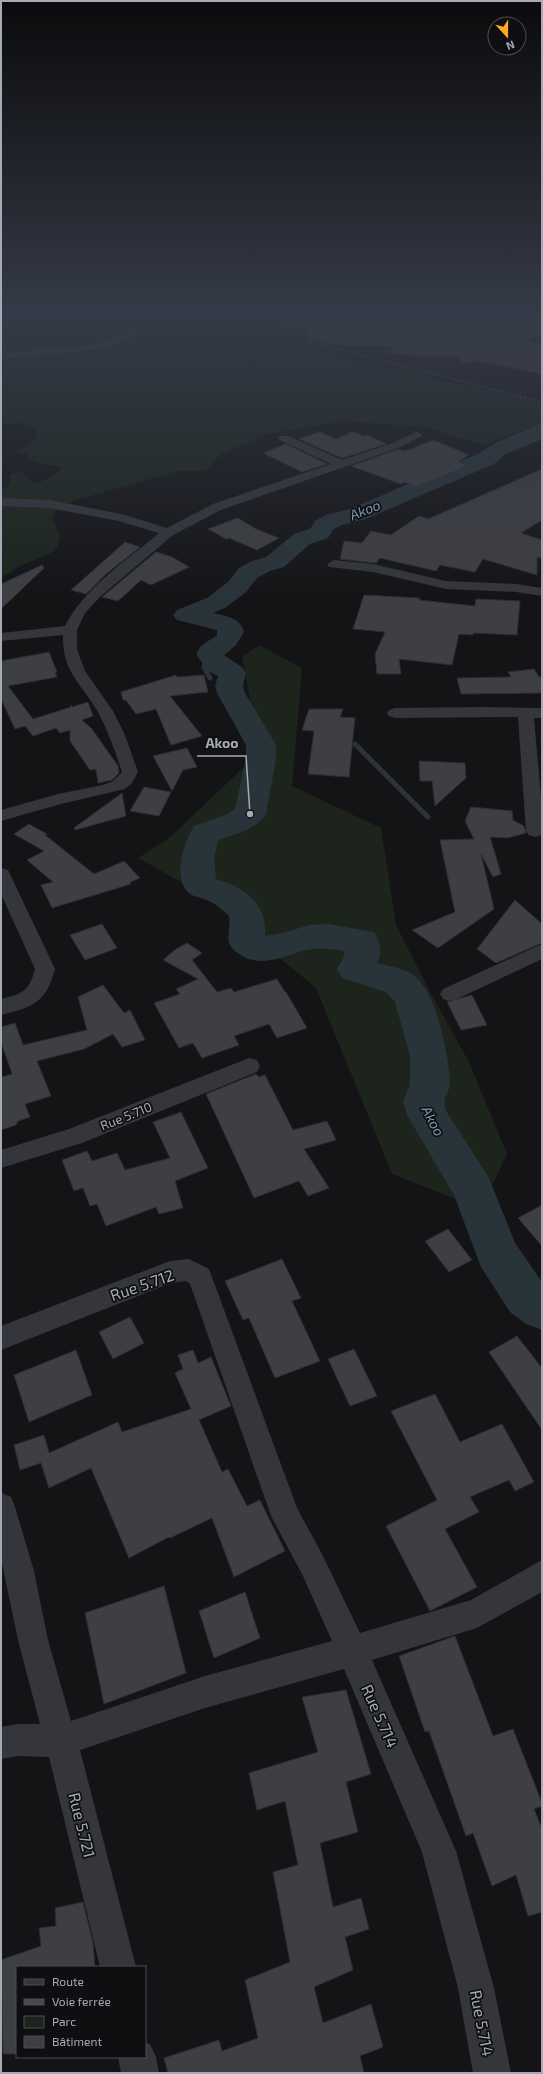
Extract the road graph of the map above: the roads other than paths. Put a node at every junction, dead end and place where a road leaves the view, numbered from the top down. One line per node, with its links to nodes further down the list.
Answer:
1 (416, 435): 3 (street)
2 (284, 438): 3 (street)
3 (341, 464): 5 (street)
4 (1, 502): 5 (street)
5 (168, 532): 8 (street)
6 (334, 564): 7 (street)
7 (542, 592)
8 (70, 630): 9 (street); 12 (street)
9 (1, 637)
10 (395, 713): 11 (street)
11 (534, 713): 13 (street)
12 (1, 816)
13 (535, 831)
14 (1, 874): 17 (street)
15 (542, 951): 16 (street)
16 (450, 994)
17 (1, 1007)
18 (250, 1066): 19 (street, Rue 5.710)
19 (1, 1159)
20 (1, 1338): 23 (street, Rue 5.712)
21 (1, 1507): 24 (street, Rue 5.721)
22 (542, 1575): 23 (street)
23 (352, 1651): 24 (street); 29 (street, Rue 5.714)
24 (61, 1741): 25 (street); 26 (street, Rue 5.721)
25 (1, 1742)
26 (118, 1966)
27 (137, 2058): 28 (street)
28 (140, 2073)
29 (492, 2073)

